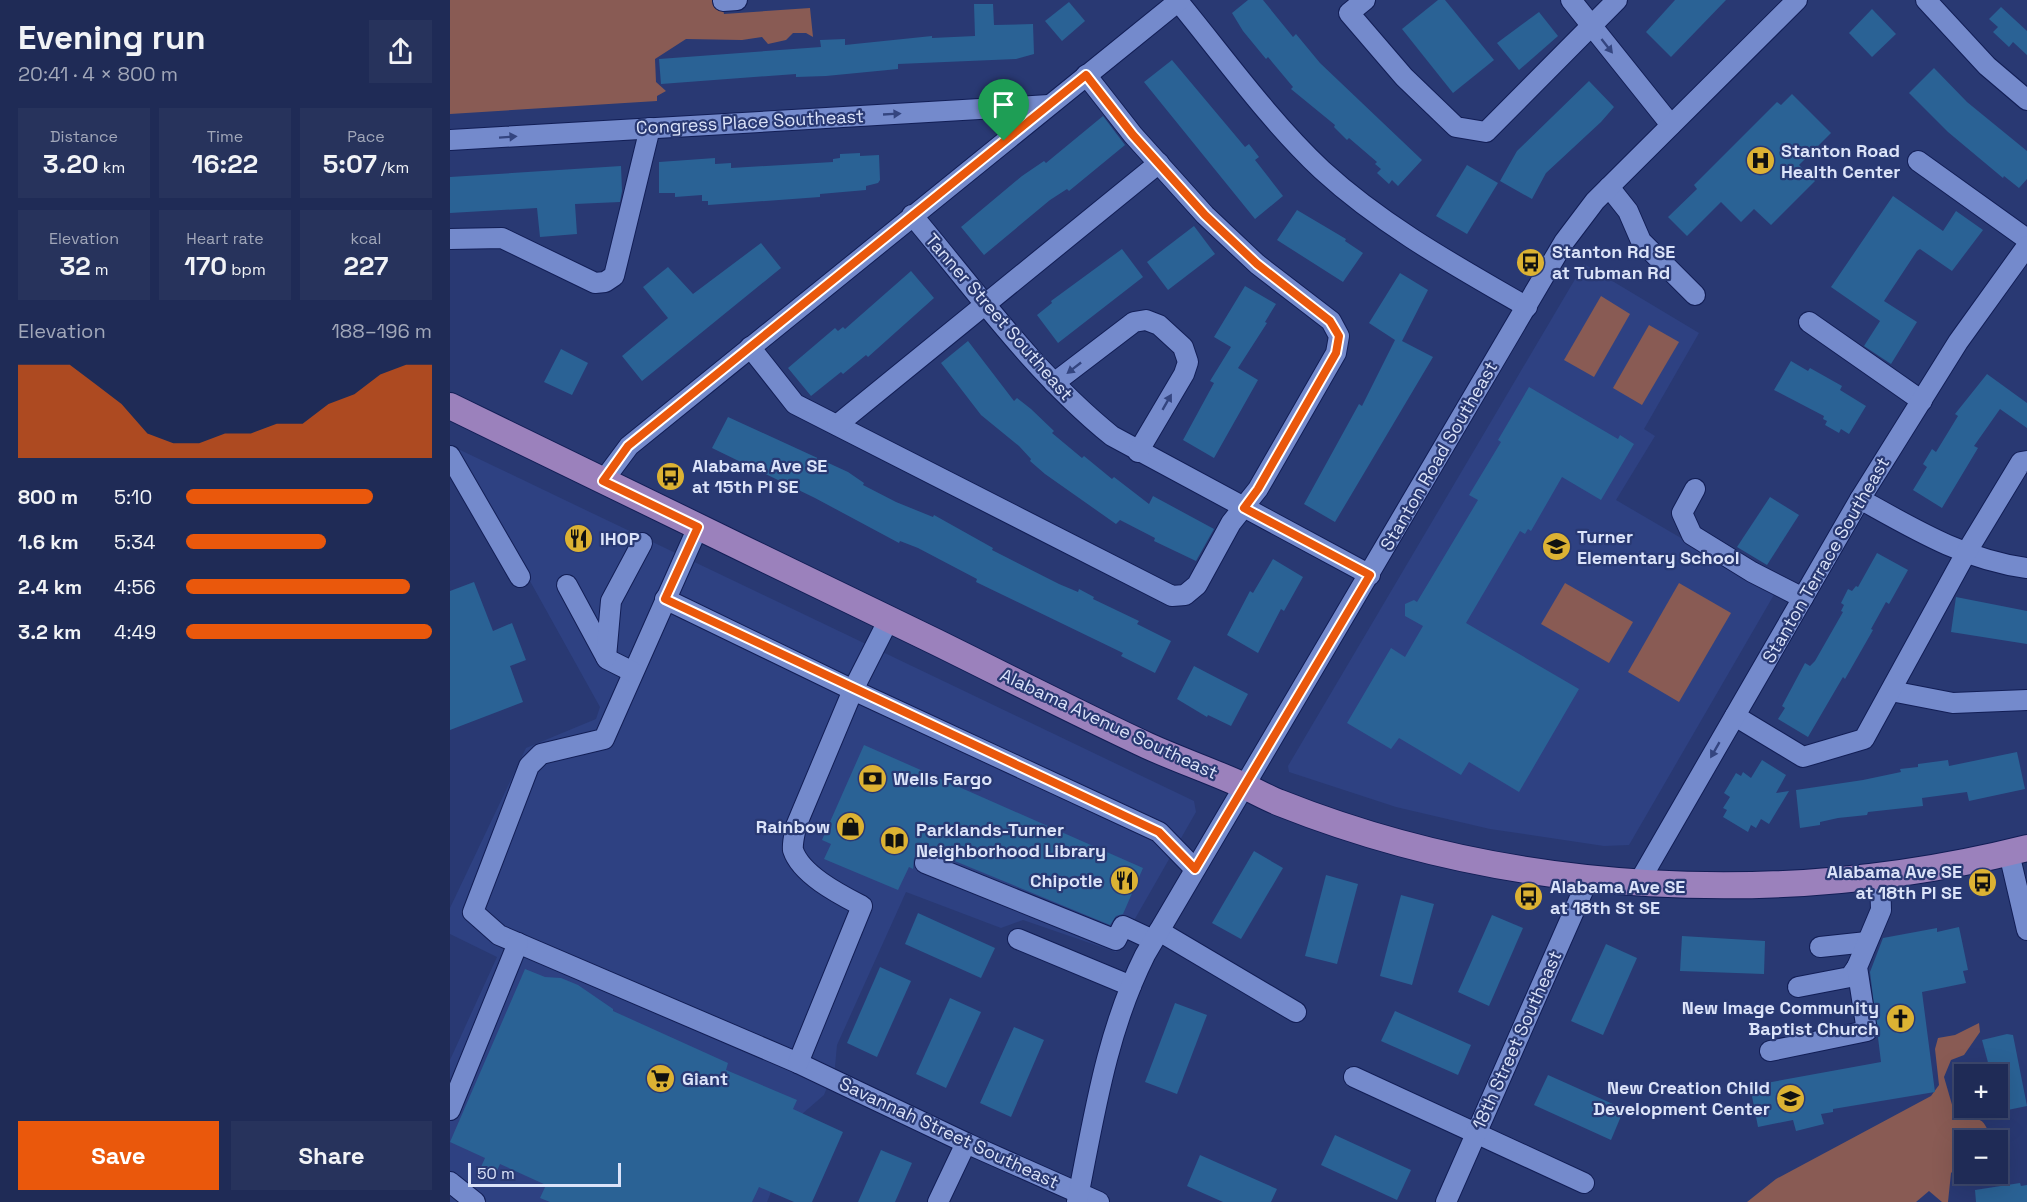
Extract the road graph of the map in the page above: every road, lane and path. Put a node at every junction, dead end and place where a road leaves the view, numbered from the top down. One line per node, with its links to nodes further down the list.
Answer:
1 (737, 0): 8 (street)
2 (1178, 0): 11 (street); 26 (street)
3 (1365, 0): 9 (street)
4 (1571, 0): 10 (street)
5 (1617, 0): 10 (street)
6 (1797, 0): 14 (street, Stanton Road Southeast)
7 (1926, 0): 12 (street)
8 (723, 1)
9 (1344, 6): 10 (street)
10 (1591, 25): 14 (street, one-way to 14)
11 (1086, 75): 13 (street); 18 (street)
12 (2027, 100)
13 (1049, 105): 15 (street, Congress Place Southeast, one-way to 13); 20 (street)
14 (1671, 125): 19 (street, Stanton Road Southeast)
15 (650, 128): 16 (street, Congress Place Southeast, one-way to 15); 21 (street)
16 (450, 140)
17 (1918, 161): 22 (street)
18 (1159, 163): 25 (street); 39 (street)
19 (1609, 187): 24 (street); 26 (street, Stanton Road Southeast)
20 (912, 215): 25 (street, Tanner Street Southeast); 28 (street)
21 (450, 239)
22 (2027, 239)
23 (2027, 246): 30 (street, Stanton Terrace Southeast)
24 (1695, 295)
25 (987, 305): 29 (street, Tanner Street Southeast); 32 (street)
26 (1527, 307): 44 (street, Stanton Road Southeast)
27 (1809, 322): 30 (street)
28 (750, 347): 32 (street); 36 (street)
29 (1054, 383): 33 (street, Tanner Street Southeast); 33 (street, one-way to 29)
30 (1922, 401): 38 (street, Stanton Terrace Southeast)
31 (450, 406): 36 (main road, Alabama Avenue Southeast)
32 (837, 425): 39 (street)
33 (1138, 452): 39 (street, Tanner Street Southeast)
34 (450, 456): 45 (street)
35 (2027, 461): 42 (street)
36 (603, 481): 40 (main road, Alabama Avenue Southeast)
37 (1695, 489): 47 (street)
38 (1860, 499): 42 (street); 47 (street, Stanton Terrace Southeast)
39 (1244, 508): 44 (street, Tanner Street Southeast)
40 (698, 527): 48 (street); 49 (main road, Alabama Avenue Southeast)
41 (642, 543): 50 (street)
42 (1966, 553): 43 (street); 53 (street)
43 (2027, 568)
44 (1370, 575): 56 (street, Stanton Road Southeast)
45 (520, 577)
46 (567, 585): 50 (street)
47 (1803, 598): 55 (street, Stanton Terrace Southeast)
48 (665, 599): 51 (street); 52 (street)
49 (889, 619): 52 (street); 56 (main road, Alabama Avenue Southeast)
50 (606, 657): 51 (street)
51 (633, 672): 67 (street, Savannah Street Southeast)
52 (853, 690): 59 (street); 74 (street)
53 (1891, 691): 54 (street); 55 (street)
54 (2027, 700)
55 (1735, 716): 62 (street, Stanton Terrace Southeast, one-way to 62)
56 (1245, 786): 59 (street, Stanton Road Southeast); 60 (main road, Alabama Avenue Southeast)
57 (2018, 851): 61 (main road, Alabama Avenue Southeast); 63 (street)
58 (925, 863): 64 (street)
59 (1195, 869): 64 (street, Stanton Road Southeast)
60 (1589, 877): 62 (main road, Alabama Avenue Southeast); 77 (street, 18th Street Southeast)
61 (1880, 877): 62 (main road, Alabama Avenue Southeast); 66 (street)
62 (1639, 882)
63 (2027, 930)
64 (1156, 936): 70 (street, Stanton Road Southeast); 72 (street)
65 (1017, 939): 70 (street)
66 (1867, 942): 68 (street); 69 (street)
67 (518, 943): 74 (street, Savannah Street Southeast); 76 (street)
68 (1820, 947)
69 (1857, 967): 71 (street); 73 (street)
70 (1131, 986): 81 (street, Stanton Road Southeast)
71 (1798, 987)
72 (1296, 1012)
73 (1770, 1051)
74 (798, 1063): 78 (street, Savannah Street Southeast)
75 (1354, 1077): 77 (street)
76 (450, 1110)
77 (1476, 1133): 80 (street); 85 (street, 18th Street Southeast)
78 (966, 1143): 81 (street, Savannah Street Southeast); 83 (street)
79 (450, 1182): 82 (street)
80 (1584, 1183)
81 (1078, 1197): 84 (street, Savannah Street Southeast)
82 (475, 1202)
83 (938, 1202)
84 (1099, 1202)
85 (1446, 1202)

